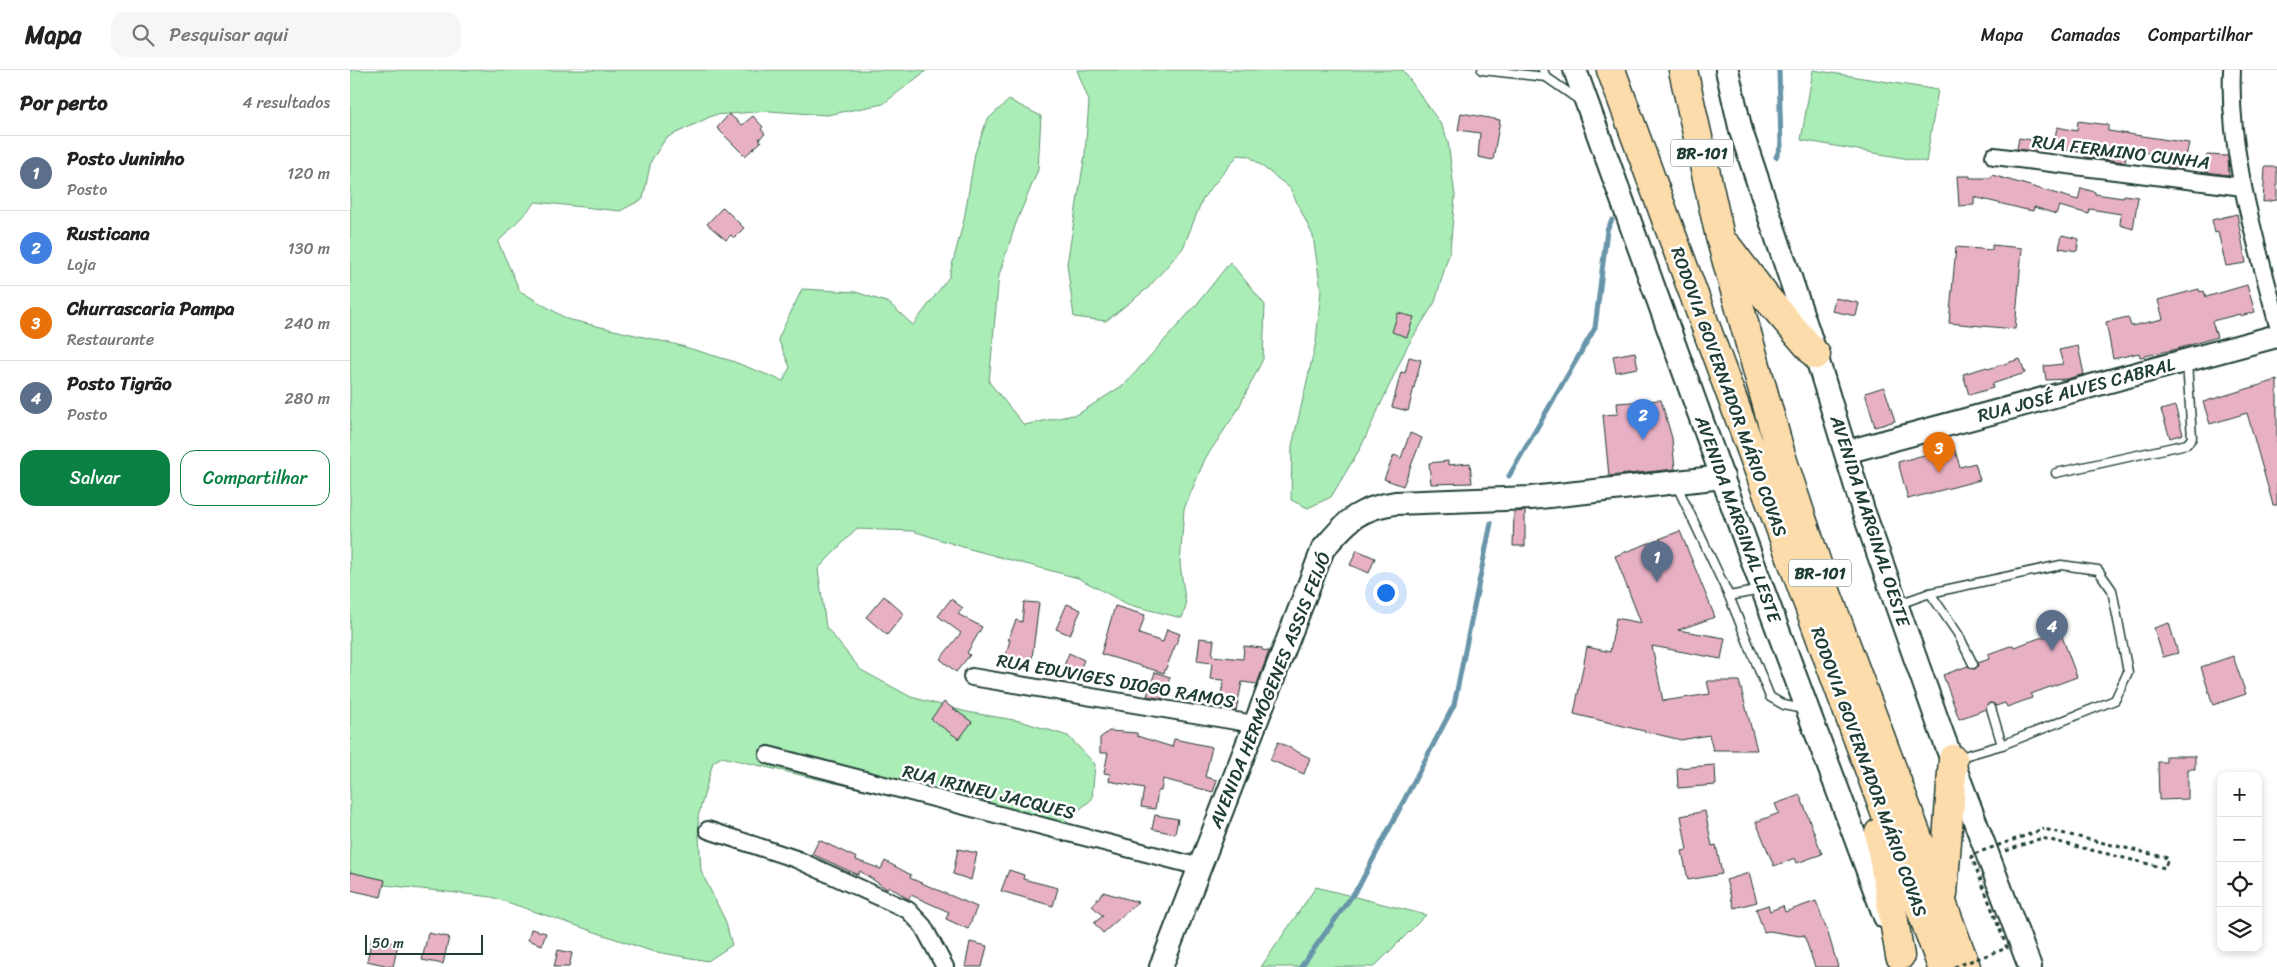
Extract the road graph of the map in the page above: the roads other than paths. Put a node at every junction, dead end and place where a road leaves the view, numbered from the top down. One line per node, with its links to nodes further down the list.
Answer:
1 (1482, 70): 7 (lane)
2 (1575, 70): 8 (main road, AVENIDA MARGINAL LESTE)
3 (1610, 70): 32 (highway, RODOVIA GOVERNADOR MÁRIO COVAS / BR-101)
4 (1683, 70): 11 (highway, RODOVIA GOVERNADOR MÁRIO COVAS / BR-101)
5 (1727, 70): 14 (main road, AVENIDA MARGINAL OESTE)
6 (2232, 70): 10 (street)
7 (1545, 74): 8 (lane)
8 (1588, 106): 18 (main road, AVENIDA MARGINAL LESTE)
9 (1994, 156): 10 (street, RUA FERMINO CUNHA)
10 (2243, 187): 12 (street)
11 (1720, 237): 14 (highway); 35 (highway, RODOVIA GOVERNADOR MÁRIO COVAS / BR-101)
12 (2277, 322)
13 (2277, 336): 15 (main road, RUA JOSÉ ALVES CABRAL)
14 (1816, 354): 16 (main road, AVENIDA MARGINAL OESTE)
15 (2187, 359): 16 (main road, RUA JOSÉ ALVES CABRAL); 17 (lane)
16 (1846, 452): 23 (main road, AVENIDA MARGINAL OESTE)
17 (2056, 473)
18 (1723, 477): 19 (main road, AVENIDA HERMÓGENES ASSIS FEIJÓ); 20 (main road, AVENIDA MARGINAL LESTE)
19 (1675, 483): 22 (lane); 28 (main road, AVENIDA HERMÓGENES ASSIS FEIJÓ)
20 (1763, 590): 22 (lane); 27 (main road, AVENIDA MARGINAL LESTE)
21 (1930, 593): 23 (lane); 24 (lane); 29 (lane)
22 (1729, 596): 27 (lane)
23 (1897, 605): 31 (main road, AVENIDA MARGINAL OESTE)
24 (1973, 664)
25 (972, 677): 28 (street, RUA EDUVIGES DIOGO RAMOS)
26 (1991, 708): 29 (lane)
27 (1808, 710): 36 (main road, AVENIDA MARGINAL LESTE)
28 (1254, 724): 34 (main road, AVENIDA HERMÓGENES ASSIS FEIJÓ)
29 (2002, 745): 31 (lane)
30 (768, 755): 34 (street, RUA IRINEU JACQUES)
31 (1953, 759): 35 (highway); 41 (main road, AVENIDA MARGINAL OESTE)
32 (1868, 767): 36 (highway); 39 (highway, RODOVIA GOVERNADOR MÁRIO COVAS / BR-101)
33 (708, 830): 37 (street)
34 (1200, 867): 38 (main road, AVENIDA HERMÓGENES ASSIS FEIJÓ)
35 (1942, 903): 40 (highway, RODOVIA GOVERNADOR MÁRIO COVAS / BR-101)
36 (1902, 962)
37 (946, 967)
38 (1161, 967)
39 (1942, 967)
40 (1966, 967)
41 (2030, 967)

